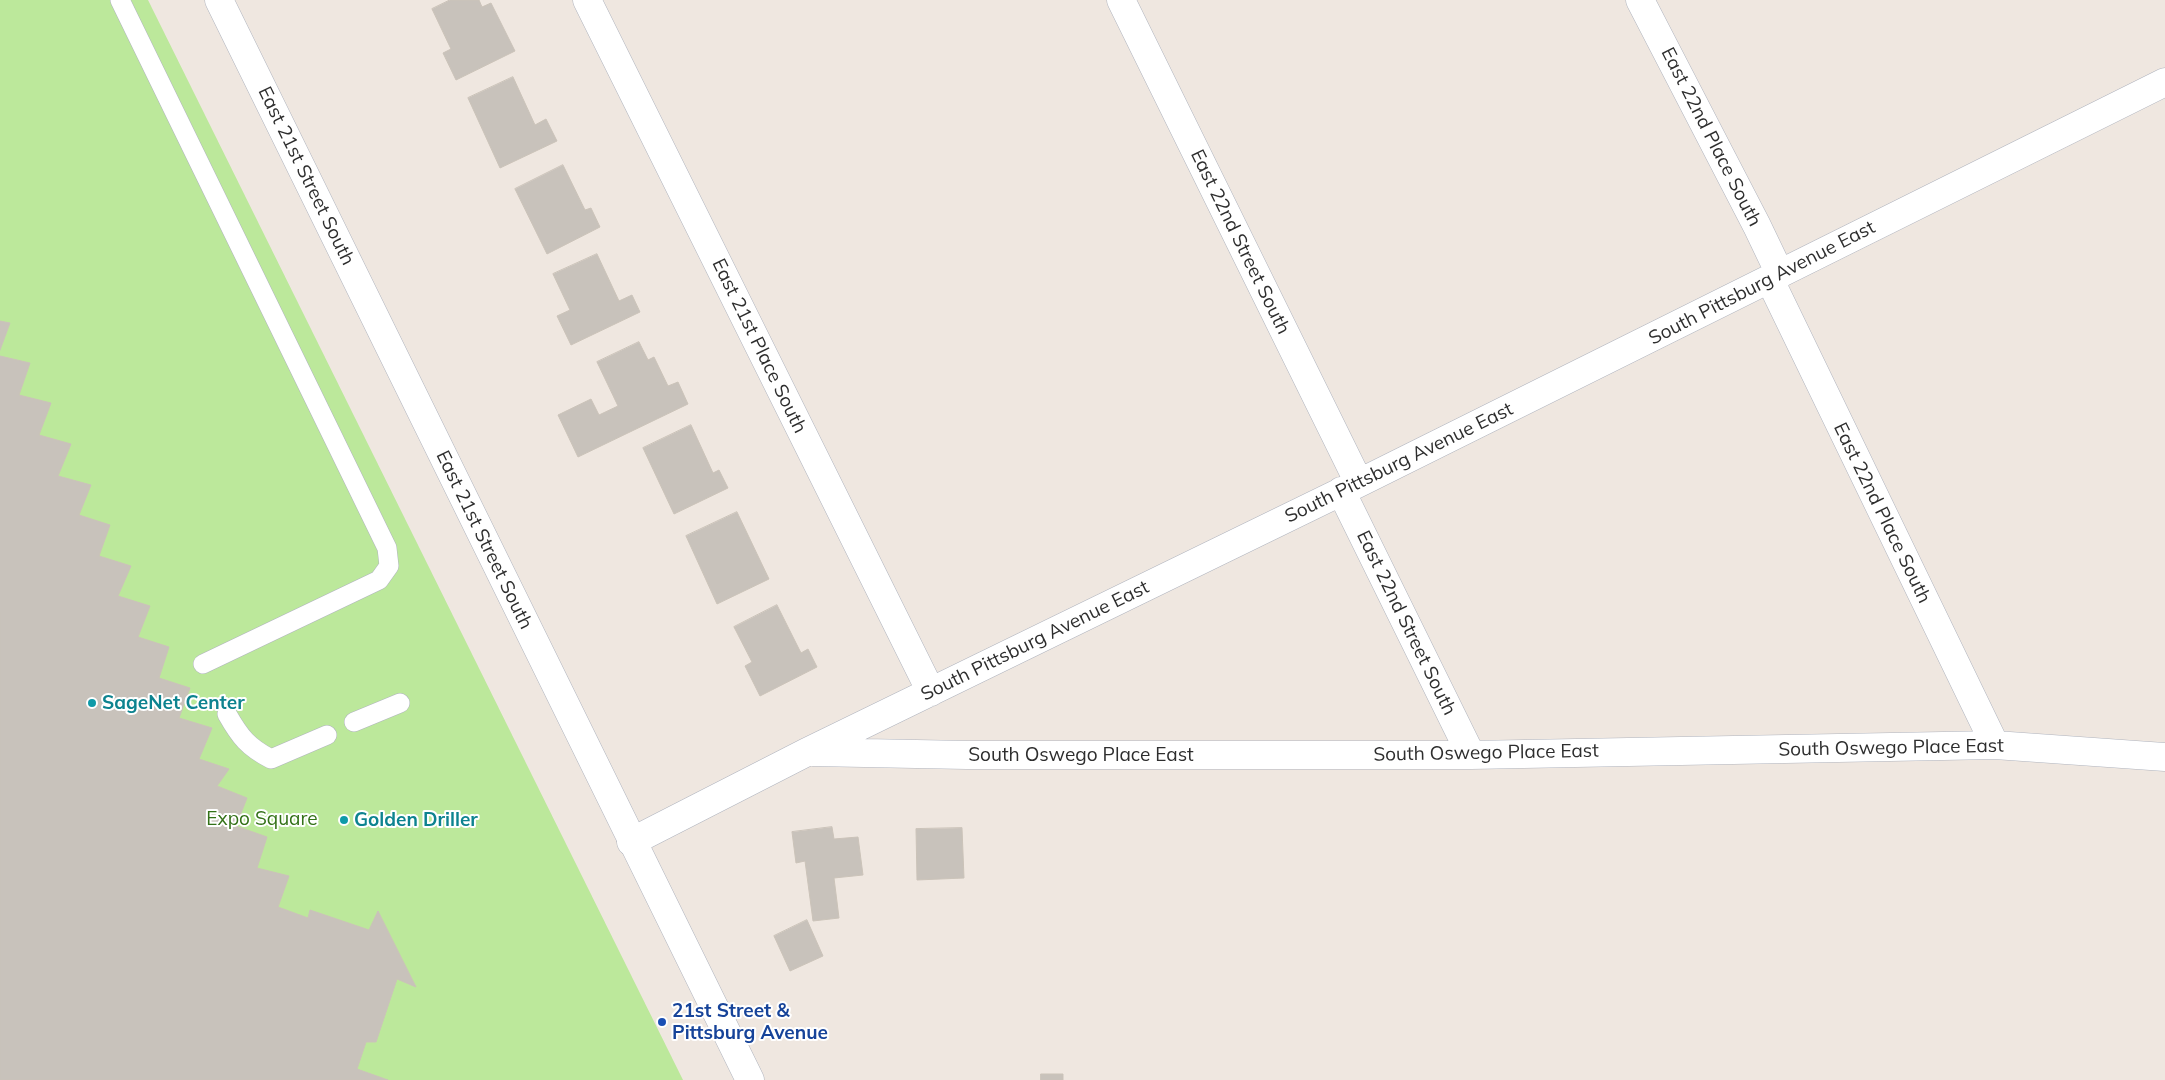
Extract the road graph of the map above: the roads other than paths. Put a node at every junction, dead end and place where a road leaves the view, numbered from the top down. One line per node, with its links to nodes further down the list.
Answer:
1 (120, 0): 9 (lane)
2 (219, 0): 19 (street, East 21st Street South)
3 (587, 0): 10 (street, East 21st Place South)
4 (1121, 0): 8 (street, East 22nd Street South)
5 (1640, 0): 7 (street, East 22nd Place South)
6 (2165, 82): 7 (street, South Pittsburg Avenue East)
7 (1775, 277): 8 (street, South Pittsburg Avenue East); 15 (street, East 22nd Place South)
8 (1350, 487): 10 (street, South Pittsburg Avenue East); 17 (street, East 22nd Street South)
9 (203, 664)
10 (931, 692): 16 (street, South Pittsburg Avenue East)
11 (400, 703): 13 (lane)
12 (227, 714): 14 (lane)
13 (354, 722)
14 (327, 735)
15 (1995, 745): 17 (street, South Oswego Place East); 18 (street, South Oswego Place East)
16 (807, 752): 17 (street, South Oswego Place East); 19 (street, South Pittsburg Avenue East)
17 (1471, 754)
18 (2165, 757)
19 (631, 842): 20 (street, East 21st Street South)
20 (750, 1080)

